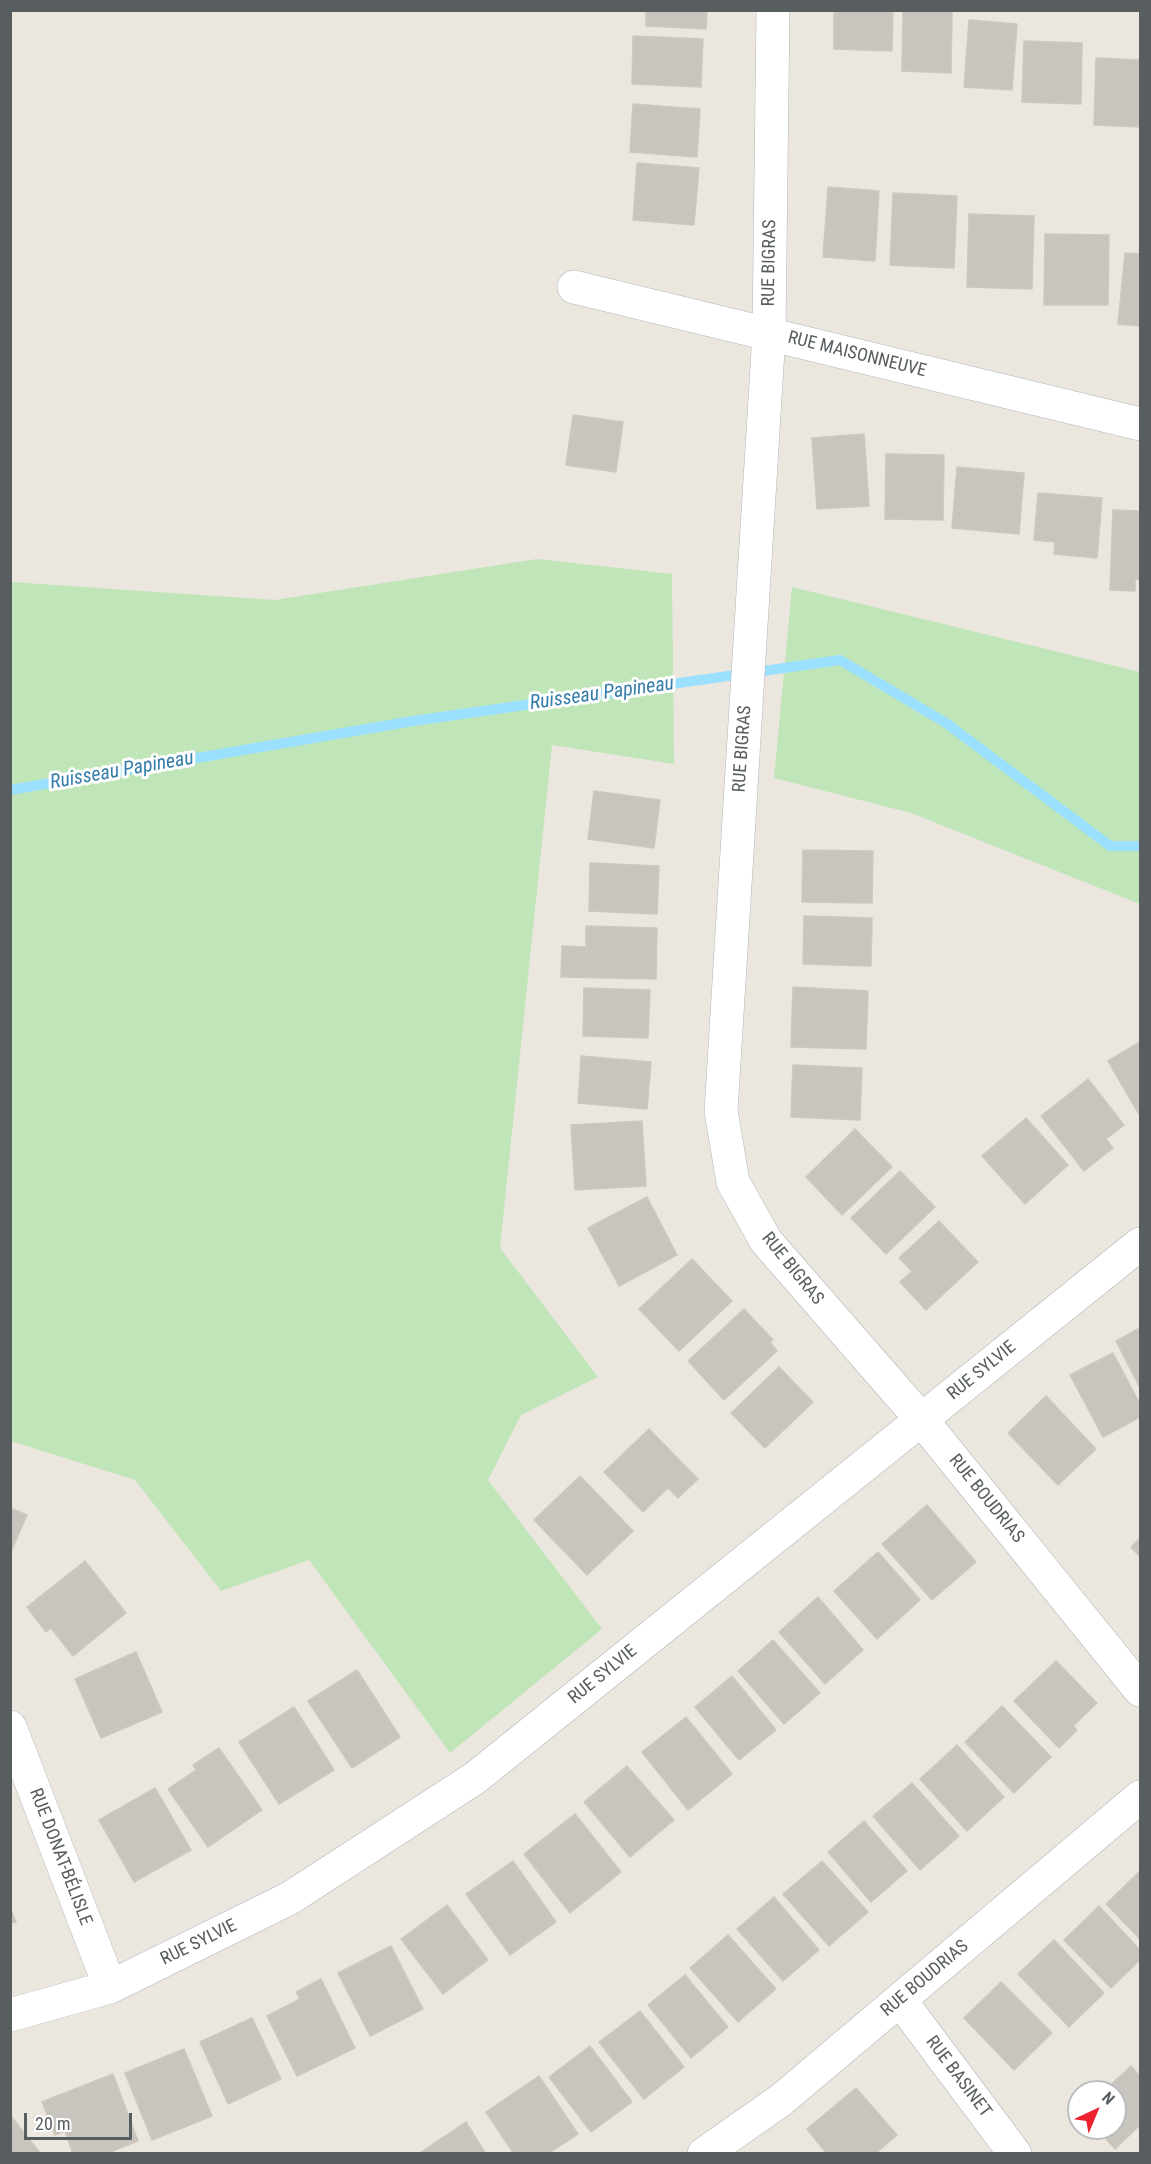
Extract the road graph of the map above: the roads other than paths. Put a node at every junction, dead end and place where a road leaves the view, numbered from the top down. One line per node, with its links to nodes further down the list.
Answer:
1 (773, 10): 3 (street, RUE BIGRAS)
2 (574, 287): 3 (street, RUE MAISONNEUVE)
3 (769, 334): 4 (street, RUE MAISONNEUVE); 6 (street, RUE BIGRAS)
4 (1140, 424)
5 (1140, 1244): 6 (street, RUE SYLVIE)
6 (921, 1419): 7 (street, RUE BOUDRIAS); 10 (street, RUE SYLVIE)
7 (1140, 1690)
8 (10, 1727): 10 (street, RUE DONAT-BÉLISLE)
9 (1140, 1797): 11 (street, RUE BOUDRIAS)
10 (110, 1988): 12 (street, RUE SYLVIE)
11 (900, 2000): 13 (street, RUE BOUDRIAS); 14 (street, RUE BASINET)
12 (10, 2015)
13 (704, 2154)
14 (1015, 2154)

